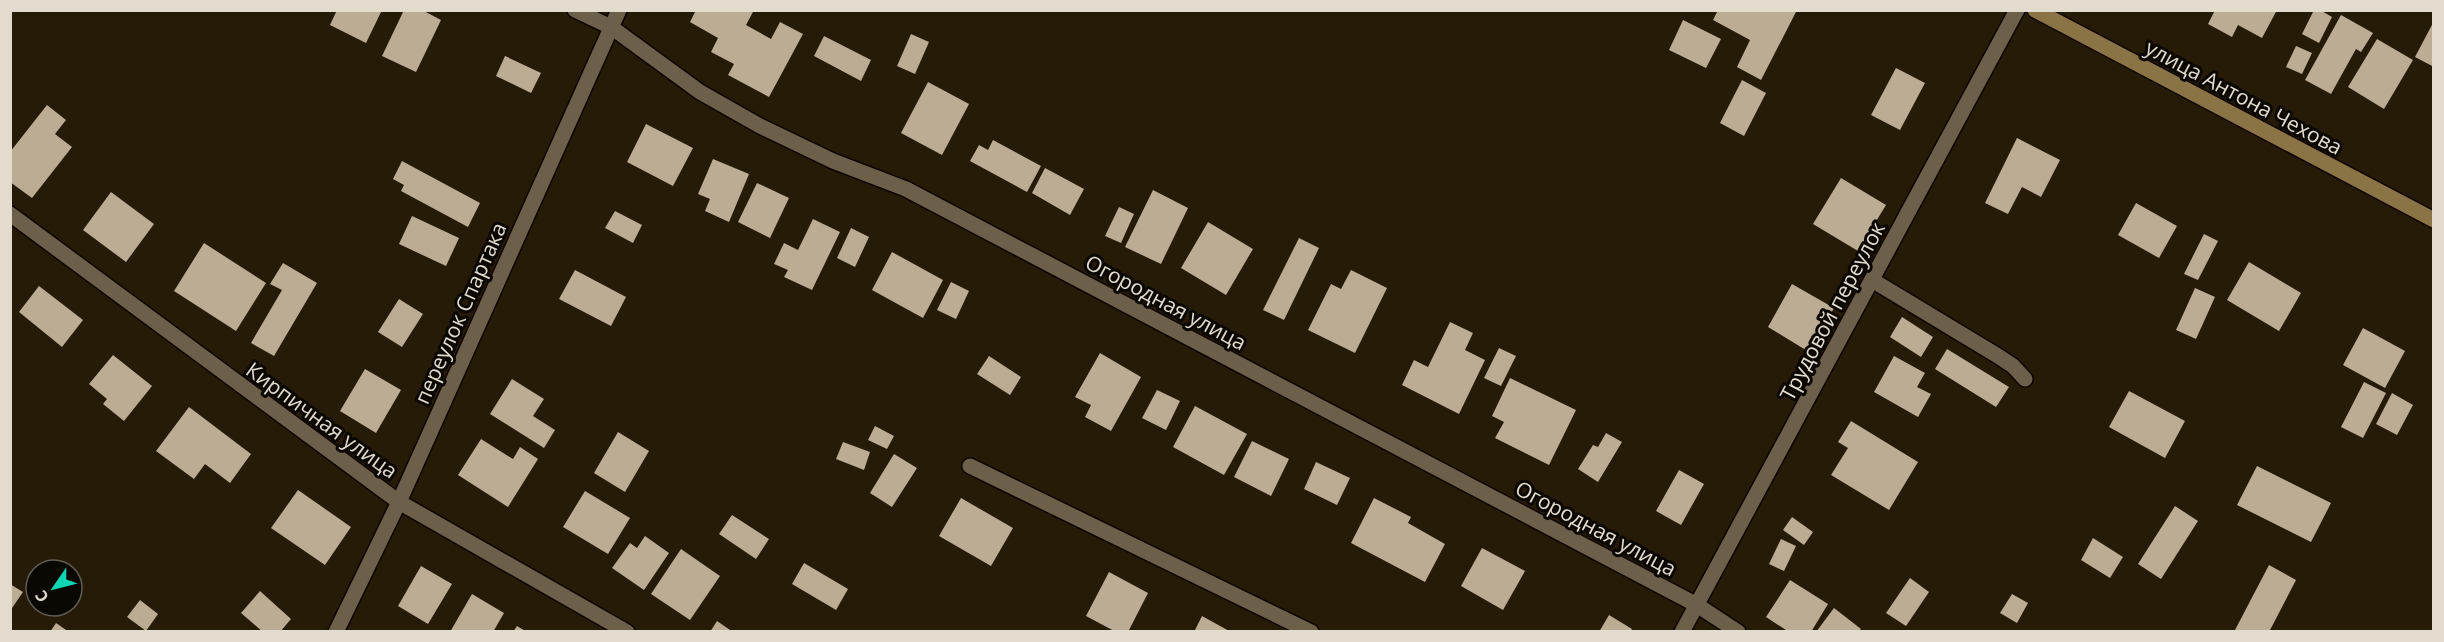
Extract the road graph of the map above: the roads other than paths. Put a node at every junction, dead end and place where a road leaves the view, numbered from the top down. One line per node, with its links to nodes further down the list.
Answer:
1 (575, 10): 5 (street, Огородная улица)
2 (619, 10): 5 (street, переулок Спартака)
3 (2017, 10): 8 (street, Трудовой переулок)
4 (2036, 10): 7 (street, улица Антона Чехова)
5 (611, 27): 11 (street, переулок Спартака); 12 (street, Огородная улица)
6 (10, 214): 11 (street, Кирпичная улица)
7 (2433, 220)
8 (1872, 280): 9 (street); 12 (street, Трудовой переулок)
9 (2025, 380)
10 (970, 466): 15 (street)
11 (399, 502): 13 (street, переулок Спартака); 14 (street, Кирпичная улица)
12 (1697, 605): 16 (street, Трудовой переулок); 17 (street, Огородная улица)
13 (336, 632)
14 (627, 632)
15 (1311, 632)
16 (1682, 632)
17 (1738, 632)

